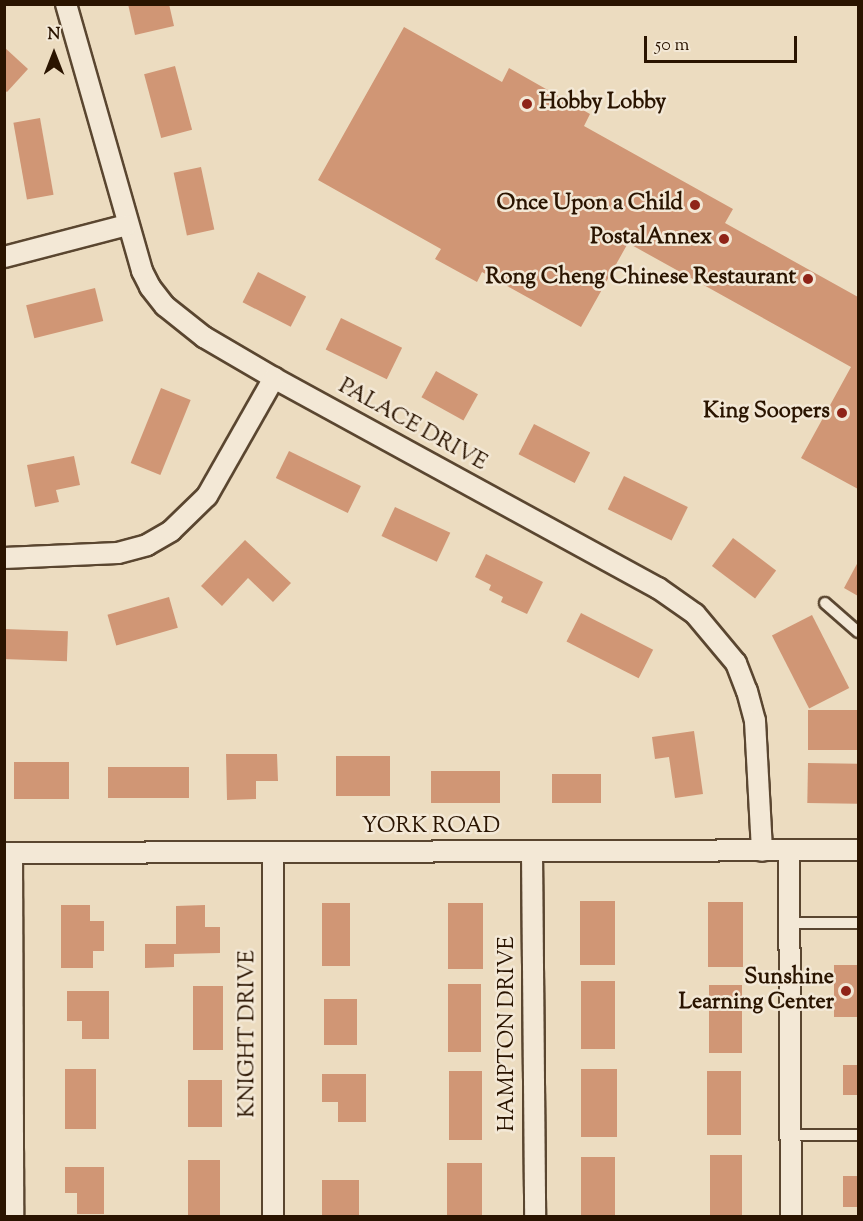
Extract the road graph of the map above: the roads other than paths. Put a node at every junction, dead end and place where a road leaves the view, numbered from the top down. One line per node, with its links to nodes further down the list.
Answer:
1 (66, 4): 2 (street, PALACE DRIVE)
2 (127, 225): 3 (street); 4 (street, PALACE DRIVE)
3 (4, 257)
4 (274, 378): 5 (street); 9 (street, PALACE DRIVE)
5 (4, 558)
6 (825, 603): 7 (lane)
7 (858, 632)
8 (858, 850): 10 (street, YORK ROAD)
9 (762, 851): 10 (street, YORK ROAD); 12 (street, YORK ROAD)
10 (789, 851): 14 (street)
11 (273, 852): 12 (street, YORK ROAD); 13 (street, YORK ROAD); 19 (street, KNIGHT DRIVE)
12 (532, 852): 20 (street, HAMPTON DRIVE)
13 (8, 853): 18 (street)
14 (790, 923): 15 (lane); 16 (street)
15 (858, 923)
16 (792, 1135): 17 (lane); 21 (street)
17 (858, 1135)
18 (13, 1216)
19 (273, 1216)
20 (535, 1216)
21 (791, 1216)

